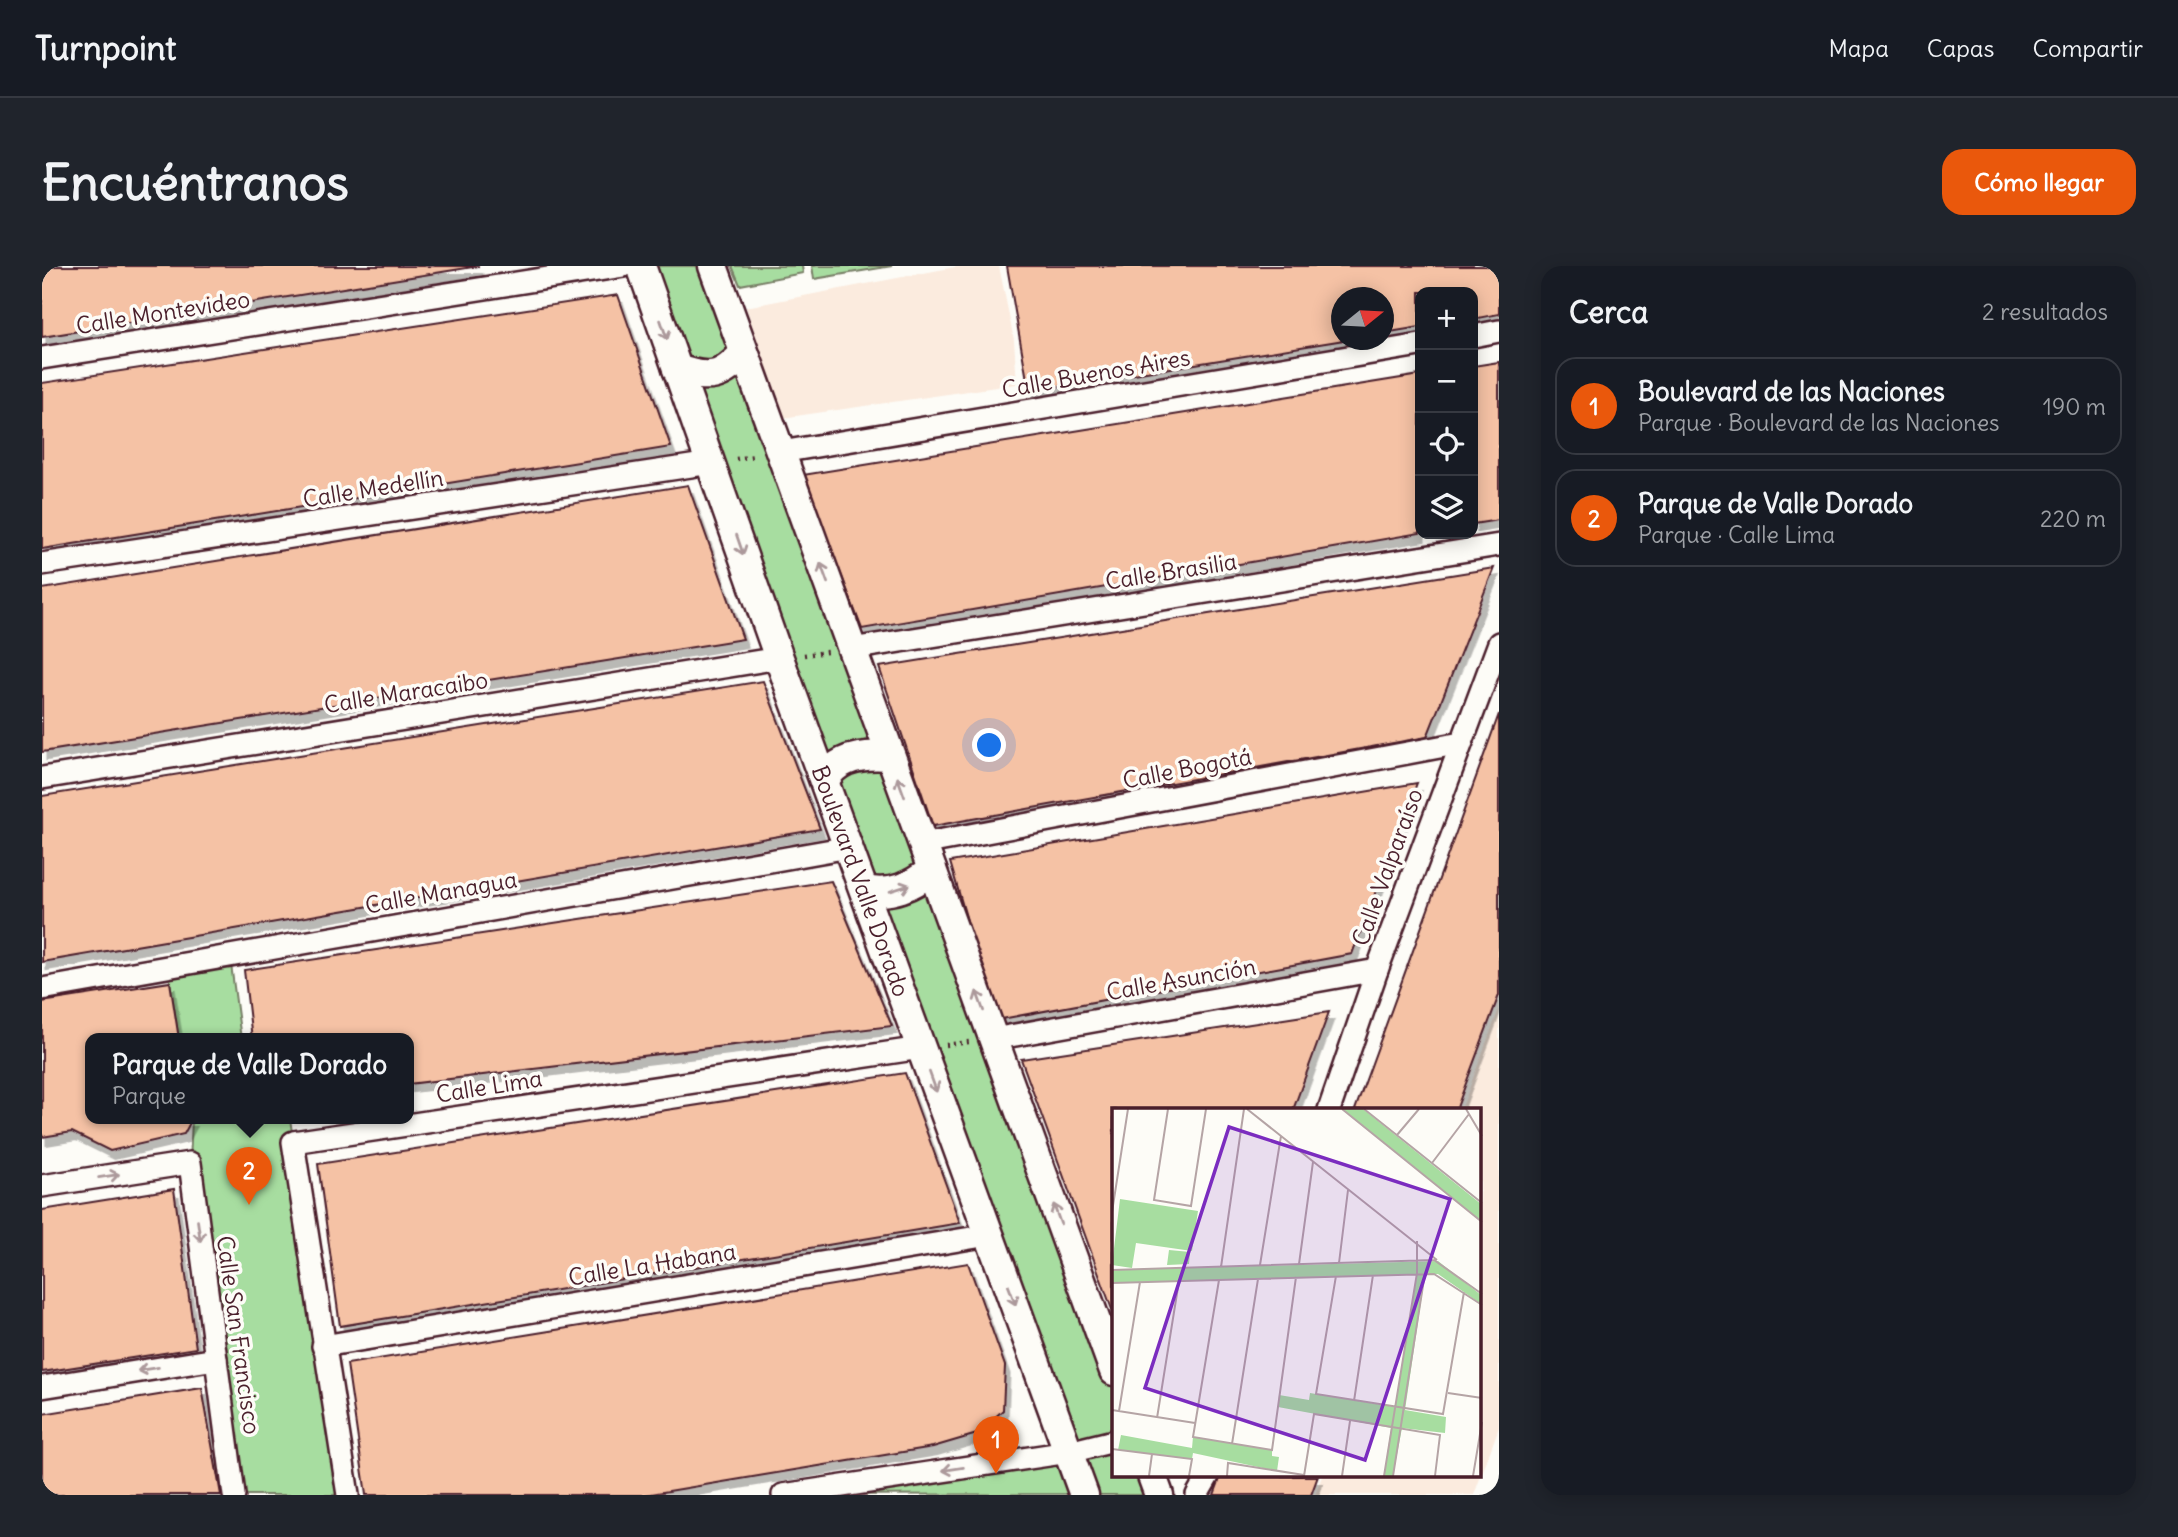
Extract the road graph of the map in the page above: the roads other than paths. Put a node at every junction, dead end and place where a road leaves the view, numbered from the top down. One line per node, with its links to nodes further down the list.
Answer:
1 (624, 266): 8 (street, Calle Montevideo)
2 (641, 266): 9 (street, Boulevard Valle Dorado, one-way to 9)
3 (713, 266): 7 (street)
4 (1499, 331): 5 (street)
5 (1478, 335)
6 (1415, 346): 10 (street, Calle Buenos Aires)
7 (744, 353): 9 (street); 10 (street)
8 (42, 358)
9 (677, 369): 11 (street, Boulevard Valle Dorado)
10 (781, 452): 15 (street, one-way to 10)
11 (711, 463): 13 (street, Calle Medellín); 16 (street, Boulevard Valle Dorado, one-way to 16)
12 (1499, 545): 15 (street, Calle Brasilia)
13 (42, 564)
14 (1499, 643): 17 (street, Calle Valparaíso)
15 (852, 649): 18 (street)
16 (779, 658): 19 (street, Calle Maracaibo); 20 (street, Boulevard Valle Dorado)
17 (1461, 743): 21 (street, Calle Bogotá); 25 (street, Calle Valparaíso)
18 (890, 756): 20 (street); 21 (street, one-way to 18)
19 (42, 778)
20 (825, 780): 22 (street, Boulevard Valle Dorado)
21 (922, 844): 23 (street)
22 (849, 847): 24 (street, Boulevard Valle Dorado); 26 (street, Calle Managua)
23 (932, 870): 24 (street, one-way to 23); 27 (street, one-way to 23)
24 (865, 890): 28 (street, Boulevard Valle Dorado)
25 (1377, 970): 27 (street, Calle Asunción); 29 (street, Calle Valparaíso)
26 (42, 989)
27 (993, 1039): 36 (street, one-way to 27)
28 (921, 1048): 31 (street, Calle Lima); 33 (street, Boulevard Valle Dorado, one-way to 33)
29 (1330, 1108)
30 (413, 1124): 34 (street, Calle Lima)
31 (414, 1124)
32 (42, 1186): 35 (street, Calle San Francisco, one-way to 35)
33 (989, 1235): 34 (street, Calle La Habana); 39 (street, Boulevard Valle Dorado, one-way to 39)
34 (323, 1346): 44 (street, Calle Lima)
35 (216, 1359): 37 (street, one-way to 37); 43 (street, Calle San Francisco)
36 (1112, 1366)
37 (42, 1387)
38 (1112, 1441): 39 (street)
39 (1069, 1452): 42 (street, Boulevard Valle Dorado); 45 (street, one-way to 45)
40 (1153, 1478): 46 (street)
41 (1207, 1478): 47 (street)
42 (1079, 1494)
43 (234, 1495)
44 (348, 1495)
45 (783, 1495)
46 (1159, 1495)
47 (1197, 1495)

